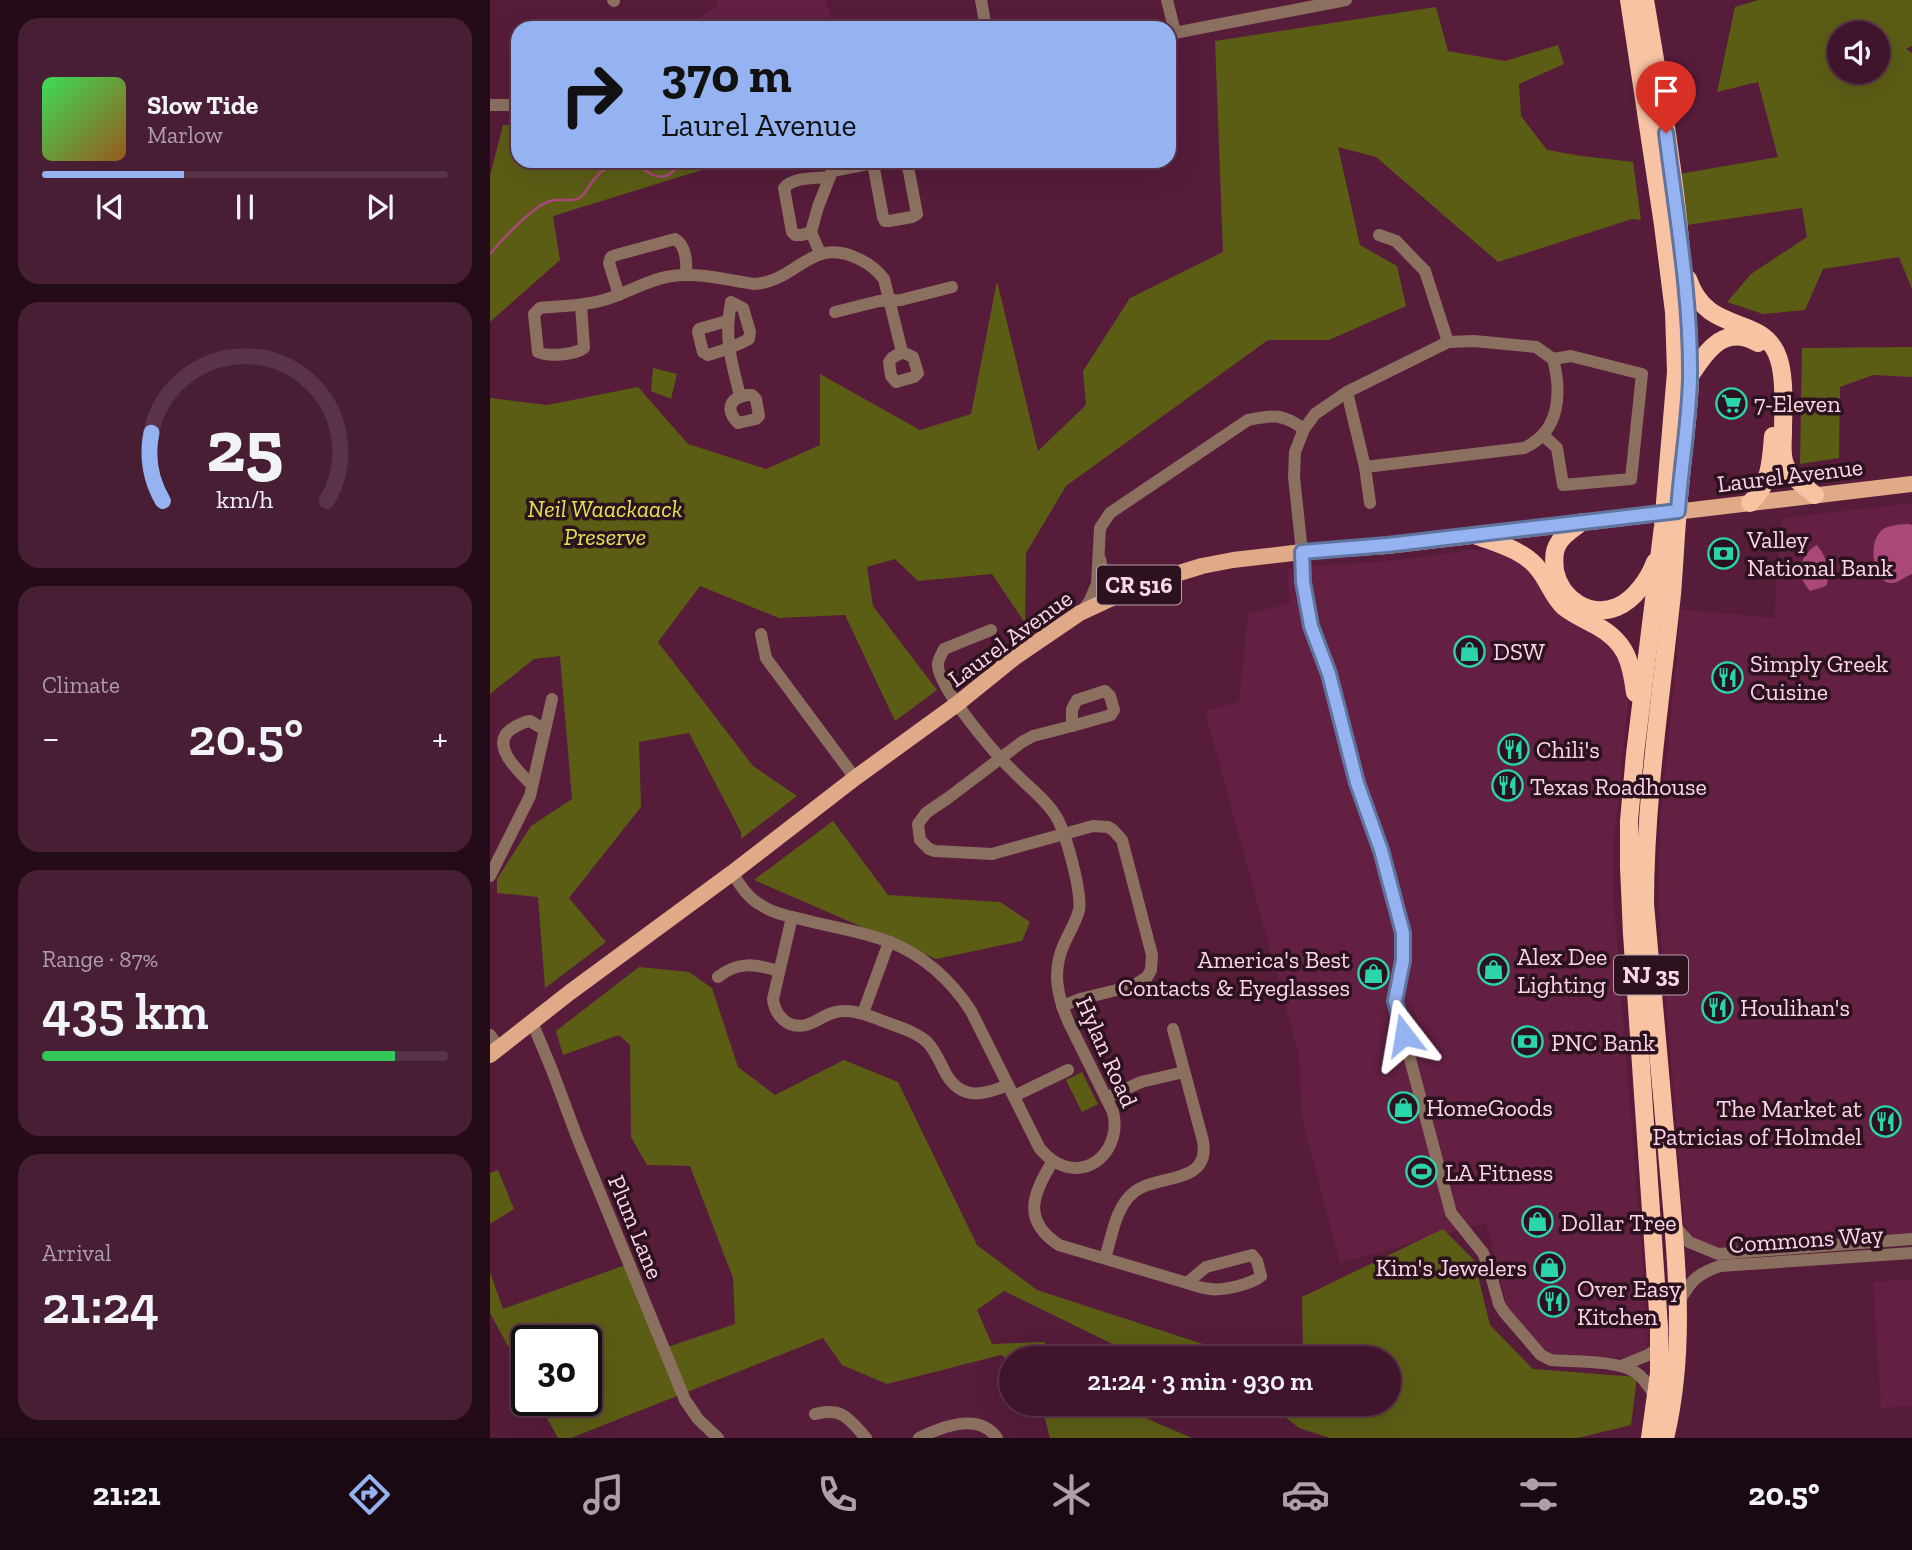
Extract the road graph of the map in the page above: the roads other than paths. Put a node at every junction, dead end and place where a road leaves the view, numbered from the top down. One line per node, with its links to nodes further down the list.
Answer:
1 (981, 0): 6 (street)
2 (1167, 0): 7 (street)
3 (1346, 0): 8 (street)
4 (1629, 0): 39 (highway, NJ 35)
5 (1645, 0): 17 (highway, NJ 35)
6 (985, 21)
7 (1170, 21)
8 (1176, 32)
9 (490, 105): 10 (street)
10 (511, 105)
11 (879, 168): 12 (street)
12 (908, 168)
13 (834, 169): 14 (street); 14 (street)
14 (811, 232): 16 (street)
15 (1379, 235): 25 (street)
16 (820, 253): 18 (street); 21 (street)
17 (1682, 264): 29 (highway, NJ 35); 36 (highway)
18 (686, 274): 20 (street); 20 (street)
19 (952, 287): 21 (street)
20 (620, 295): 22 (street)
21 (890, 300): 23 (street); 27 (street)
22 (580, 304): 22 (street)
23 (835, 312)
24 (727, 321): 26 (street); 26 (street); 26 (street)
25 (1448, 342): 28 (street); 30 (street)
26 (728, 349): 31 (street)
27 (902, 352): 27 (street)
28 (1553, 359): 33 (street); 33 (street)
29 (1690, 376): 38 (highway); 39 (highway, NJ 35)
30 (1347, 392): 32 (street); 34 (street)
31 (740, 396)
32 (1304, 429): 43 (street); 44 (street)
33 (1544, 435): 34 (street)
34 (1365, 467): 37 (street)
35 (1912, 484): 36 (main road, Laurel Avenue)
36 (1815, 495): 38 (main road, Laurel Avenue)
37 (1370, 503)
38 (1750, 503): 39 (main road, Laurel Avenue)
39 (1671, 512): 40 (main road, Laurel Avenue / CR 516); 42 (highway, NJ 35); 74 (highway, NJ 35)
40 (1582, 522): 41 (main road, Laurel Avenue / CR 516); 42 (highway)
41 (1475, 535): 44 (main road, Laurel Avenue / CR 516); 53 (highway)
42 (1660, 545): 53 (highway, NJ 35)
43 (1098, 548): 45 (street); 46 (street)
44 (1302, 552): 45 (main road, Laurel Avenue / CR 516); 81 (street)
45 (1120, 593): 46 (main road, Laurel Avenue / CR 516)
46 (1082, 612): 50 (main road, Laurel Avenue / CR 516)
47 (991, 630): 50 (street, Hylan Road)
48 (761, 634): 55 (street)
49 (552, 699): 52 (street)
50 (957, 704): 54 (street, Hylan Road); 55 (main road, Laurel Avenue / CR 516)
51 (1072, 726): 54 (street)
52 (545, 730): 56 (street); 56 (street)
53 (1635, 754): 80 (highway, NJ 35)
54 (1000, 758): 57 (street, Hylan Road); 57 (street)
55 (855, 778): 58 (main road, Laurel Avenue / CR 516)
56 (532, 785): 59 (street)
57 (1063, 834): 64 (street, Hylan Road); 64 (street)
58 (732, 873): 60 (street); 66 (main road, Laurel Avenue / CR 516)
59 (490, 876)
60 (792, 917): 61 (street); 62 (street)
61 (889, 942): 65 (street); 71 (street)
62 (779, 971): 63 (street); 65 (street)
63 (718, 977)
64 (1062, 1006): 72 (street, Hylan Road)
65 (863, 1013): 71 (street)
66 (532, 1022): 68 (main road, Laurel Avenue / CR 516); 84 (street, Plum Lane)
67 (1173, 1029): 70 (street)
68 (493, 1046)
69 (1068, 1070): 71 (street)
70 (1184, 1072): 72 (street); 77 (street)
71 (1011, 1090): 73 (street)
72 (1106, 1098): 73 (street, Hylan Road)
73 (1053, 1161): 77 (street)
74 (1673, 1224): 75 (street, Commons Way); 79 (highway, NJ 35)
75 (1912, 1239)
76 (1912, 1253): 79 (street, Commons Way)
77 (1105, 1258): 78 (street)
78 (1187, 1283): 78 (street)
79 (1678, 1303): 89 (highway, NJ 35)
80 (1660, 1347): 81 (street); 82 (highway, NJ 35)
81 (1621, 1366): 82 (street)
82 (1657, 1399): 88 (highway, NJ 35)
83 (815, 1414): 85 (street)
84 (718, 1438)
85 (866, 1438)
86 (919, 1438): 87 (street)
87 (997, 1438)
88 (1650, 1438)
89 (1665, 1438)

